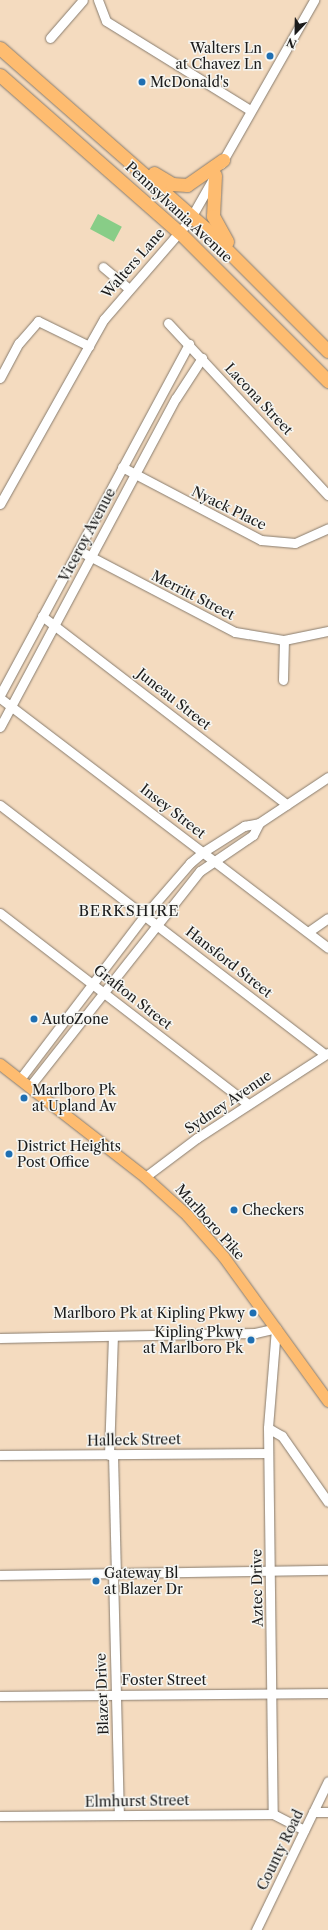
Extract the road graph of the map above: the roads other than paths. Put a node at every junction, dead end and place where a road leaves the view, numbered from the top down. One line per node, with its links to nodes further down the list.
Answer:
1 (83, 0): 4 (street)
2 (98, 0): 7 (street)
3 (314, 0): 7 (street, Walters Lane)
4 (50, 38)
5 (0, 48): 8 (highway, Pennsylvania Avenue)
6 (0, 75): 12 (highway, Pennsylvania Avenue)
7 (250, 110): 9 (street, Walters Lane)
8 (122, 152): 9 (highway); 11 (highway, Pennsylvania Avenue)
9 (223, 160): 10 (street, Walters Lane)
10 (215, 175): 11 (street, Walters Lane); 14 (highway)
11 (192, 216): 12 (street, Walters Lane); 14 (highway, Pennsylvania Avenue)
12 (179, 232): 15 (street, Walters Lane); 22 (highway, Pennsylvania Avenue)
13 (103, 267): 15 (street)
14 (247, 268): 19 (highway, Pennsylvania Avenue)
15 (128, 288): 18 (street, Walters Lane)
16 (168, 323): 17 (street, Lacona Street)
17 (189, 344): 20 (street, Lacona Street); 23 (street, Viceroy Avenue)
18 (88, 346): 21 (street); 26 (street, Walters Lane)
19 (328, 351)
20 (202, 358): 24 (street, Viceroy Avenue); 25 (street, Lacona Street)
21 (0, 378)
22 (328, 381)
23 (122, 468): 24 (street, Nyack Place); 28 (street, Viceroy Avenue)
24 (135, 475): 27 (street, Nyack Place); 29 (street, Viceroy Avenue)
25 (328, 495)
26 (0, 504)
27 (328, 528)
28 (78, 550): 29 (street, Merritt Street); 30 (street, Viceroy Avenue)
29 (91, 558): 31 (street, Viceroy Avenue); 33 (street, Merritt Street)
30 (42, 616): 31 (street, Juneau Street); 35 (street, Viceroy Avenue)
31 (56, 624): 36 (street, Viceroy Avenue); 40 (street, Juneau Street)
32 (328, 631): 33 (street, Merritt Street)
33 (284, 640): 34 (street)
34 (283, 680)
35 (0, 696): 36 (street, Insey Street)
36 (12, 706): 37 (street, Viceroy Avenue); 42 (street, Insey Street)
37 (0, 727)
38 (328, 777): 40 (street)
39 (0, 805): 45 (street, Hansford Street)
40 (287, 805): 41 (street)
41 (259, 823): 42 (street); 43 (street)
42 (203, 852): 43 (street, Insey Street); 45 (street)
43 (216, 861): 47 (street); 48 (street, Insey Street)
44 (0, 913): 50 (street, Grafton Street)
45 (145, 915): 47 (street, Hansford Street); 50 (street)
46 (328, 918): 48 (street)
47 (157, 924): 51 (street); 52 (street, Hansford Street)
48 (308, 932): 49 (street, Insey Street)
49 (328, 948)
50 (93, 984): 51 (street, Grafton Street); 54 (street)
51 (104, 992): 55 (street); 56 (street, Grafton Street)
52 (327, 1053): 56 (street, Sydney Avenue)
53 (0, 1064): 54 (main road, Marlboro Pike)
54 (20, 1079): 55 (main road, Marlboro Pike)
55 (30, 1086): 57 (main road, Marlboro Pike)
56 (248, 1104): 57 (street, Sydney Avenue)
57 (145, 1177): 58 (main road, Marlboro Pike)
58 (276, 1328): 59 (street); 61 (main road, Marlboro Pike); 62 (street, Aztec Drive)
59 (112, 1336): 60 (street); 64 (street, Blazer Drive)
60 (0, 1338)
61 (328, 1401)
62 (268, 1428): 63 (street, Aztec Drive); 66 (street)
63 (268, 1453): 64 (street, Halleck Street); 68 (street, Aztec Drive)
64 (111, 1454): 65 (street, Halleck Street); 69 (street, Blazer Drive)
65 (0, 1455)
66 (328, 1502)
67 (328, 1570): 68 (street)
68 (272, 1572): 69 (street); 72 (street, Aztec Drive)
69 (115, 1573): 70 (street); 71 (street, Blazer Drive)
70 (0, 1575)
71 (116, 1694): 72 (street, Foster Street); 74 (street, Foster Street); 79 (street, Blazer Drive)
72 (272, 1694): 73 (street, Foster Street); 78 (street, Aztec Drive)
73 (328, 1694)
74 (0, 1696)
75 (328, 1781): 76 (street, County Road)
76 (313, 1812): 77 (street); 81 (street, County Road)
77 (328, 1812)
78 (274, 1814): 79 (street, Elmhurst Street); 81 (street)
79 (119, 1815): 80 (street, Elmhurst Street)
80 (0, 1816)
81 (304, 1830): 82 (street, County Road)
82 (256, 1930)

